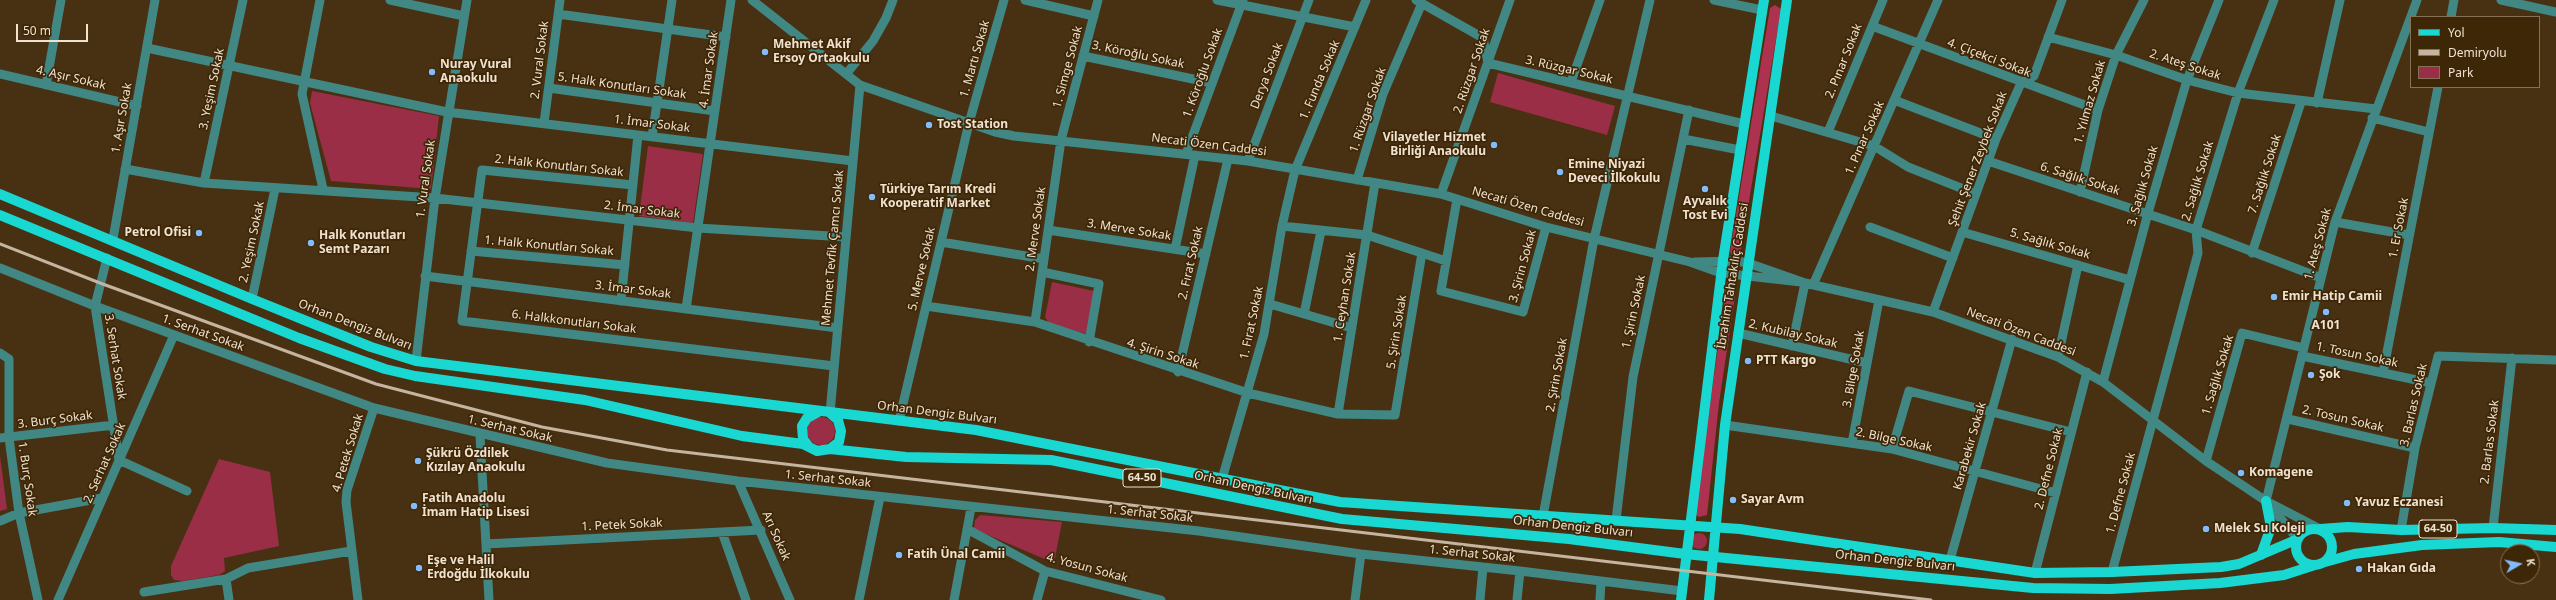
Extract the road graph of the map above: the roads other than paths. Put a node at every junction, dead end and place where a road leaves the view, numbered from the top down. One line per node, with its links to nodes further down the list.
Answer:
1 (61, 0): 63 (street)
2 (156, 0): 50 (street, 1. Aşır Sokak)
3 (243, 0): 54 (street, 3. Yeşim Sokak)
4 (320, 0): 57 (street)
5 (390, 0): 38 (street)
6 (467, 0): 38 (street, 1. Vural Sokak)
7 (560, 0): 37 (street, 2. Vural Sokak)
8 (672, 0): 46 (street)
9 (731, 0): 47 (street, 4. İmar Sokak)
10 (752, 0): 55 (street, Necati Özen Caddesi)
11 (893, 0): 55 (street)
12 (1004, 0): 81 (street, 1. Martı Sokak)
13 (1025, 0): 39 (street)
14 (1098, 0): 39 (street, 1. Simge Sokak)
15 (1217, 0): 34 (street)
16 (1309, 0): 42 (street, Derya Sokak)
17 (1366, 0): 45 (street, 1. Funda Sokak)
18 (1510, 0): 53 (street, 2. Rüzgar Sokak)
19 (1600, 0): 59 (street)
20 (1650, 0): 67 (street, 2. Şirin Sokak)
21 (1714, 0): 35 (street)
22 (1787, 0): 78 (main road, İbrahim Tahtakılıç Caddesi)
23 (1883, 0): 44 (street, 2. Pınar Sokak)
24 (1938, 0): 49 (street, 1. Pınar Sokak)
25 (2062, 0): 48 (street, Şehit Şener Zeybek Sokak)
26 (2144, 0): 51 (street, 1. Yılmaz Sokak)
27 (2219, 0): 58 (street, 3. Sağlık Sokak)
28 (2274, 0): 66 (street, 2. Sağlık Sokak)
29 (2340, 0): 71 (street)
30 (2417, 0): 40 (street, 1. Ateş Sokak)
31 (2454, 0): 41 (street)
32 (2501, 0): 36 (street)
33 (1419, 2): 53 (street); 101 (street, 1. Rüzgar Sokak)
34 (1242, 3): 42 (street); 60 (street, 1. Köroğlu Sokak)
35 (1763, 5): 82 (main road, İbrahim Tahtakılıç Caddesi)
36 (2556, 12)
37 (558, 14): 46 (street); 64 (street, 2. Vural Sokak)
38 (464, 16): 77 (street, 1. Vural Sokak)
39 (1094, 16): 52 (street, 1. Simge Sokak)
40 (2411, 16)
41 (2451, 16)
42 (1302, 18): 45 (street); 96 (street, Derya Sokak)
43 (2410, 19): 73 (street, 1. Ateş Sokak)
44 (1872, 26): 49 (street, 4. Çiçekci Sokak); 83 (street, 2. Pınar Sokak)
45 (1355, 27): 100 (street, 1. Funda Sokak)
46 (668, 29): 47 (street); 70 (street)
47 (726, 37): 76 (street, 4. İmar Sokak)
48 (2048, 37): 51 (street, 2. Ateş Sokak); 61 (street, Şehit Şener Zeybek Sokak)
49 (1919, 43): 61 (street, 4. Çiçekci Sokak); 68 (street, 1. Pınar Sokak)
50 (147, 48): 54 (street, 1. İmar Sokak); 72 (street, 1. Aşır Sokak)
51 (2116, 55): 58 (street, 2. Ateş Sokak); 75 (street, 1. Yılmaz Sokak)
52 (1083, 56): 60 (street, 3. Köroğlu Sokak); 89 (street, 1. Simge Sokak)
53 (1488, 62): 59 (street, 3. Rüzgar Sokak); 109 (street, 2. Rüzgar Sokak)
54 (230, 64): 57 (street, 1. İmar Sokak); 102 (street, 3. Yeşim Sokak)
55 (847, 73): 62 (street, Necati Özen Caddesi)
56 (0, 74): 63 (street, 4. Aşır Sokak)
57 (305, 80): 77 (street, 1. İmar Sokak); 106 (street)
58 (2187, 80): 66 (street, 2. Ateş Sokak); 114 (street, 3. Sağlık Sokak)
59 (1571, 82): 67 (street, 3. Rüzgar Sokak)
60 (1212, 83): 93 (street, 1. Köroğlu Sokak)
61 (2021, 83): 75 (street, 4. Çiçekci Sokak); 88 (street, Şehit Şener Zeybek Sokak)
62 (860, 84): 81 (street, Necati Özen Caddesi); 95 (street, Mehmet Tevfik Çamcı Sokak)
63 (46, 85): 72 (street, 4. Aşır Sokak)
64 (549, 88): 70 (street, 5. Halk Konutları Sokak); 80 (street, 2. Vural Sokak)
65 (2438, 88): 84 (street, 1. Er Sokak)
66 (2238, 93): 69 (street, 2. Ateş Sokak); 123 (street, 2. Sağlık Sokak)
67 (1628, 96): 74 (street, 3. Rüzgar Sokak); 129 (street, 2. Şirin Sokak)
68 (1894, 100): 88 (street); 91 (street, 1. Pınar Sokak)
69 (2301, 102): 71 (street, 2. Ateş Sokak); 135 (street, 7. Sağlık Sokak)
70 (657, 103): 76 (street, 5. Halk Konutları Sokak); 86 (street)
71 (2317, 103): 73 (street, 2. Ateş Sokak)
72 (136, 106): 98 (street, 1. Aşır Sokak)
73 (2376, 109): 79 (street, 1. Ateş Sokak)
74 (1689, 110): 82 (street, 3. Rüzgar Sokak); 87 (street, 1. Şirin Sokak)
75 (2098, 110): 107 (street, 1. Yılmaz Sokak)
76 (715, 111): 90 (street, 4. İmar Sokak)
77 (447, 112): 80 (street, 1. İmar Sokak); 111 (street, 1. Vural Sokak)
78 (1771, 116): 83 (street); 144 (main road, İbrahim Tahtakılıç Caddesi)
79 (2372, 118): 84 (street); 117 (street, 1. Ateş Sokak)
80 (544, 123): 85 (street, 1. İmar Sokak)
81 (969, 124): 89 (street, Necati Özen Caddesi); 131 (street, 5. Merve Sokak)
82 (1744, 124): 92 (main road, İbrahim Tahtakılıç Caddesi)
83 (1828, 132): 91 (street)
84 (2429, 132): 127 (street, 1. Er Sokak)
85 (638, 135): 86 (street, 1. İmar Sokak); 104 (street)
86 (652, 136): 90 (street, 1. İmar Sokak)
87 (1683, 139): 92 (street); 137 (street, 1. Şirin Sokak)
88 (1996, 139): 97 (street, Şehit Şener Zeybek Sokak)
89 (1061, 140): 93 (street, Necati Özen Caddesi); 122 (street, 2. Merve Sokak)
90 (710, 144): 95 (street, 1. İmar Sokak); 121 (street, 4. İmar Sokak)
91 (1874, 146): 110 (street); 155 (street, 1. Pınar Sokak)
92 (1740, 150): 141 (main road, İbrahim Tahtakılıç Caddesi)
93 (1190, 154): 94 (street, Necati Özen Caddesi); 132 (street, 1. Köroğlu Sokak)
94 (1228, 159): 96 (street, Necati Özen Caddesi); 136 (street, 2. Fırat Sokak)
95 (853, 161): 128 (street, Mehmet Tevfik Çamcı Sokak)
96 (1248, 161): 100 (street, Necati Özen Caddesi)
97 (1988, 161): 107 (street, 6. Sağlık Sokak); 110 (street, Şehit Şener Zeybek Sokak)
98 (125, 169): 102 (street, 2. İmar Sokak); 130 (street, 1. Aşır Sokak)
99 (482, 170): 104 (street, 2. Halk Konutları Sokak); 113 (street, 6. Halkkonutları Sokak)
100 (1295, 170): 101 (street, Necati Özen Caddesi); 118 (street, 1. Fırat Sokak)
101 (1357, 180): 103 (street, Necati Özen Caddesi)
102 (204, 183): 105 (street, 2. İmar Sokak)
103 (1375, 183): 109 (street, Necati Özen Caddesi); 126 (street, 1. Ceyhan Sokak)
104 (633, 185): 116 (street)
105 (275, 189): 106 (street, 2. İmar Sokak); 156 (street, 2. Yeşim Sokak)
106 (323, 190): 111 (street, 2. İmar Sokak)
107 (2080, 192): 114 (street, 6. Sağlık Sokak)
108 (0, 194): 130 (main road, Orhan Dengiz Bulvarı / 64-50)
109 (1441, 194): 112 (street, Necati Özen Caddesi)
110 (1976, 194): 125 (street, Şehit Şener Zeybek Sokak)
111 (435, 198): 113 (street, 2. İmar Sokak); 150 (street, 1. Vural Sokak)
112 (1457, 199): 119 (street, Necati Özen Caddesi); 142 (street)
113 (478, 202): 116 (street, 2. İmar Sokak); 133 (street, 6. Halkkonutları Sokak)
114 (2148, 213): 123 (street, 6. Sağlık Sokak); 153 (street, 3. Sağlık Sokak)
115 (0, 215): 138 (main road, Orhan Dengiz Bulvarı / 64-50)
116 (629, 220): 121 (street, 2. İmar Sokak); 145 (street)
117 (2335, 222): 127 (street); 152 (street, 1. Ateş Sokak)
118 (1282, 226): 124 (street); 159 (street, 1. Fırat Sokak)
119 (1546, 227): 129 (street, Necati Özen Caddesi); 142 (street, 3. Şirin Sokak)
120 (1870, 227): 139 (street)
121 (698, 228): 128 (street, 2. İmar Sokak); 162 (street, 4. İmar Sokak)
122 (1048, 230): 132 (street, 3. Merve Sokak); 140 (street, 2. Merve Sokak)
123 (2196, 230): 135 (street, 6. Sağlık Sokak); 194 (street, 2. Sağlık Sokak)
124 (1320, 231): 126 (street); 164 (street)
125 (1962, 232): 139 (street, Şehit Şener Zeybek Sokak); 146 (street, 5. Sağlık Sokak)
126 (1366, 235): 134 (street); 167 (street, 1. Ceyhan Sokak)
127 (2409, 235): 183 (street, 1. Er Sokak)
128 (846, 237): 166 (street, Mehmet Tevfik Çamcı Sokak)
129 (1594, 239): 137 (street, Necati Özen Caddesi); 218 (street, 2. Şirin Sokak)
130 (113, 240): 156 (main road, Orhan Dengiz Bulvarı / 64-50)
131 (941, 242): 140 (street); 161 (street, 5. Merve Sokak)
132 (1174, 249): 136 (street, 3. Merve Sokak)
133 (471, 252): 145 (street, 1. Halk Konutları Sokak); 154 (street, 6. Halkkonutları Sokak)
134 (1422, 253): 142 (street); 192 (street, 5. Şirin Sokak)
135 (2252, 253): 152 (street, 6. Sağlık Sokak)
136 (1206, 254): 181 (street, 2. Fırat Sokak)
137 (1659, 255): 143 (street, Necati Özen Caddesi); 219 (street, 1. Şirin Sokak)
138 (106, 258): 160 (street); 202 (main road, Orhan Dengiz Bulvarı / 64-50)
139 (1952, 258): 163 (street, Şehit Şener Zeybek Sokak)
140 (1044, 259): 148 (street, 2. Merve Sokak)
141 (1723, 260): 143 (street, Necati Özen Caddesi); 144 (street, Necati Özen Caddesi); 149 (main road, İbrahim Tahtakılıç Caddesi)
142 (1446, 261)
143 (1690, 262): 149 (street, Necati Özen Caddesi)
144 (1748, 263): 151 (main road, İbrahim Tahtakılıç Caddesi); 155 (street, Necati Özen Caddesi)
145 (625, 265): 158 (street)
146 (2078, 265): 153 (street, 5. Sağlık Sokak); 175 (street)
147 (0, 268): 160 (street, 1. Serhat Sokak)
148 (1042, 272): 165 (street, 2. Merve Sokak); 171 (street)
149 (1721, 273): 151 (street, Necati Özen Caddesi); 221 (main road, İbrahim Tahtakılıç Caddesi)
150 (425, 276): 154 (street, 3. İmar Sokak); 178 (street, 1. Vural Sokak)
151 (1746, 276): 155 (street, Necati Özen Caddesi); 168 (main road, İbrahim Tahtakılıç Caddesi)
152 (2321, 278): 173 (street, 1. Ateş Sokak)
153 (2130, 280): 184 (street, 3. Sağlık Sokak)
154 (468, 281): 158 (street, 3. İmar Sokak); 180 (street, 6. Halkkonutları Sokak)
155 (1807, 283): 157 (street, Necati Özen Caddesi); 172 (street, 1. Pınar Sokak)
156 (252, 299): 178 (main road, Orhan Dengiz Bulvarı / 64-50)
157 (1879, 300): 163 (street, Necati Özen Caddesi); 179 (street, 3. Bilge Sokak)
158 (621, 301): 162 (street, 3. İmar Sokak)
159 (1270, 304): 164 (street); 186 (street, 1. Fırat Sokak)
160 (95, 306): 169 (street, 1. Serhat Sokak); 196 (street, 3. Serhat Sokak)
161 (926, 306): 165 (street, 4. Şirin Sokak); 195 (street, 5. Merve Sokak)
162 (686, 309): 166 (street, 3. İmar Sokak)
163 (1933, 312): 170 (street, Necati Özen Caddesi)
164 (1304, 314): 167 (street)
165 (1035, 322): 171 (street, 4. Şirin Sokak)
166 (838, 328): 180 (street, Mehmet Tevfik Çamcı Sokak)
167 (1352, 328): 190 (street, 1. Ceyhan Sokak)
168 (1738, 333): 172 (street, 2. Kubilay Sokak); 197 (main road, İbrahim Tahtakılıç Caddesi)
169 (174, 335): 187 (street, 1. Serhat Sokak); 206 (street, 2. Serhat Sokak)
170 (2012, 339): 175 (street, Necati Özen Caddesi); 191 (street, Karabekir Sokak)
171 (1089, 342): 181 (street, 4. Şirin Sokak)
172 (1792, 346): 179 (street, 2. Kubilay Sokak)
173 (2303, 352): 183 (street, 1. Tosun Sokak); 193 (street, 1. Ateş Sokak); 207 (street, 1. Sağlık Sokak)
174 (0, 353): 200 (street, 1. Burç Sokak)
175 (2058, 357): 182 (street, Necati Özen Caddesi)
176 (2512, 358): 177 (street, 3. Barlas Sokak); 185 (street, 3. Barlas Sokak); 223 (street, 2. Barlas Sokak)
177 (2556, 360)
178 (416, 361): 188 (main road, Orhan Dengiz Bulvarı / 64-50)
179 (1867, 363): 201 (street, 3. Bilge Sokak)
180 (834, 366): 189 (street, Mehmet Tevfik Çamcı Sokak)
181 (1178, 372): 186 (street, 4. Şirin Sokak)
182 (2087, 372): 184 (street, Necati Özen Caddesi); 198 (street, 2. Defne Sokak)
183 (2383, 373): 185 (street, 1. Tosun Sokak)
184 (2103, 382): 194 (street, Necati Özen Caddesi)
185 (2431, 382): 203 (street, 3. Barlas Sokak)
186 (1248, 393): 190 (street, 4. Şirin Sokak); 209 (street, 1. Fırat Sokak)
187 (374, 408): 199 (street, 1. Serhat Sokak); 233 (street, 4. Petek Sokak)
188 (818, 412): 189 (main road, Orhan Dengiz Bulvarı / 64-50); 202 (main road)
189 (830, 413): 195 (main road, Orhan Dengiz Bulvarı / 64-50); 204 (main road)
190 (1338, 414): 192 (street, 4. Şirin Sokak)
191 (1991, 414): 198 (street); 205 (street); 208 (street, Karabekir Sokak)
192 (1395, 415)
193 (2288, 419): 203 (street, 2. Tosun Sokak); 215 (street, 1. Ateş Sokak)
194 (2152, 420): 207 (street, Necati Özen Caddesi); 244 (street, 1. Defne Sokak)
195 (899, 421): 209 (main road, Orhan Dengiz Bulvarı / 64-50)
196 (114, 425): 200 (street, 3. Burç Sokak); 206 (street, 3. Serhat Sokak)
197 (1725, 425): 201 (street, 2. Bilge Sokak); 222 (main road, İbrahim Tahtakılıç Caddesi)
198 (2071, 432): 212 (street, 2. Defne Sokak)
199 (480, 435): 210 (street, 1. Serhat Sokak); 231 (street)
200 (5, 438): 217 (street, 1. Burç Sokak)
201 (1852, 443): 205 (street, 2. Bilge Sokak)
202 (809, 446): 204 (main road, Orhan Dengiz Bulvarı / 64-50)
203 (2415, 448): 227 (street, 3. Barlas Sokak)
204 (830, 449): 235 (main road, Orhan Dengiz Bulvarı / 64-50)
205 (1892, 449): 208 (street, 2. Bilge Sokak)
206 (119, 460): 211 (street); 214 (street, 2. Serhat Sokak)
207 (2206, 461): 215 (street, Necati Özen Caddesi)
208 (1975, 471): 212 (street, 2. Bilge Sokak); 238 (street, Karabekir Sokak)
209 (1222, 479): 218 (main road, Orhan Dengiz Bulvarı / 64-50)
210 (738, 481): 213 (street, 1. Serhat Sokak); 226 (street, Arı Sokak)
211 (188, 491)
212 (2056, 493): 245 (street, 2. Defne Sokak)
213 (880, 497): 216 (street, 1. Serhat Sokak); 257 (street)
214 (102, 498): 217 (street); 251 (street, 2. Serhat Sokak)
215 (2266, 501): 225 (street); 230 (street); 236 (main road)
216 (971, 508): 224 (street); 234 (street, 1. Serhat Sokak)
217 (19, 513): 220 (street); 250 (street, 1. Burç Sokak)
218 (1543, 516): 219 (main road, Orhan Dengiz Bulvarı / 64-50)
219 (1616, 520): 221 (main road, Orhan Dengiz Bulvarı / 64-50)
220 (0, 521)
221 (1689, 526): 222 (main road, Orhan Dengiz Bulvarı / 64-50); 235 (main road, İbrahim Tahtakılıç Caddesi)
222 (1715, 528): 237 (main road, İbrahim Tahtakılıç Caddesi); 238 (main road, Orhan Dengiz Bulvarı / 64-50)
223 (2492, 528): 227 (main road, Orhan Dengiz Bulvarı / 64-50); 228 (main road, Orhan Dengiz Bulvarı / 64-50)
224 (967, 529): 242 (street, 4. Yosun Sokak); 258 (street)
225 (2320, 529): 227 (main road, Orhan Dengiz Bulvarı / 64-50); 230 (main road, Orhan Dengiz Bulvarı / 64-50); 239 (main road)
226 (761, 530): 229 (street, 1. Petek Sokak); 256 (street, Arı Sokak)
227 (2401, 530)
228 (2556, 530)
229 (722, 532): 231 (street, 1. Petek Sokak); 255 (street)
230 (2298, 539): 236 (main road, Orhan Dengiz Bulvarı / 64-50); 240 (main road)
231 (486, 544): 254 (street)
232 (2556, 547): 239 (main road, Orhan Dengiz Bulvarı / 64-50)
233 (351, 551): 246 (street); 253 (street, 4. Petek Sokak)
234 (1361, 554): 241 (street, 1. Serhat Sokak); 261 (street)
235 (1686, 554): 237 (main road, Orhan Dengiz Bulvarı / 64-50); 249 (main road, İbrahim Tahtakılıç Caddesi)
236 (2261, 555): 244 (main road, Orhan Dengiz Bulvarı / 64-50)
237 (1712, 556): 240 (main road, Orhan Dengiz Bulvarı / 64-50); 265 (main road, İbrahim Tahtakılıç Caddesi)
238 (1950, 560): 245 (main road, Orhan Dengiz Bulvarı / 64-50)
239 (2325, 562): 240 (main road, Orhan Dengiz Bulvarı / 64-50)
240 (2315, 565)
241 (1483, 567): 243 (street, 1. Serhat Sokak); 262 (street)
242 (1045, 571): 259 (street); 260 (street, 4. Yosun Sokak)
243 (1520, 571): 247 (street, 1. Serhat Sokak); 263 (street)
244 (2112, 572): 245 (main road, Orhan Dengiz Bulvarı / 64-50)
245 (2036, 573)
246 (226, 579): 248 (street); 252 (street)
247 (1601, 582): 249 (street, 1. Serhat Sokak); 264 (street)
248 (144, 592)
249 (1681, 596)
250 (38, 600)
251 (58, 600)
252 (229, 600)
253 (358, 600)
254 (489, 600)
255 (746, 600)
256 (790, 600)
257 (859, 600)
258 (954, 600)
259 (1037, 600)
260 (1162, 600)
261 (1356, 600)
262 (1480, 600)
263 (1517, 600)
264 (1600, 600)
265 (1709, 600)

